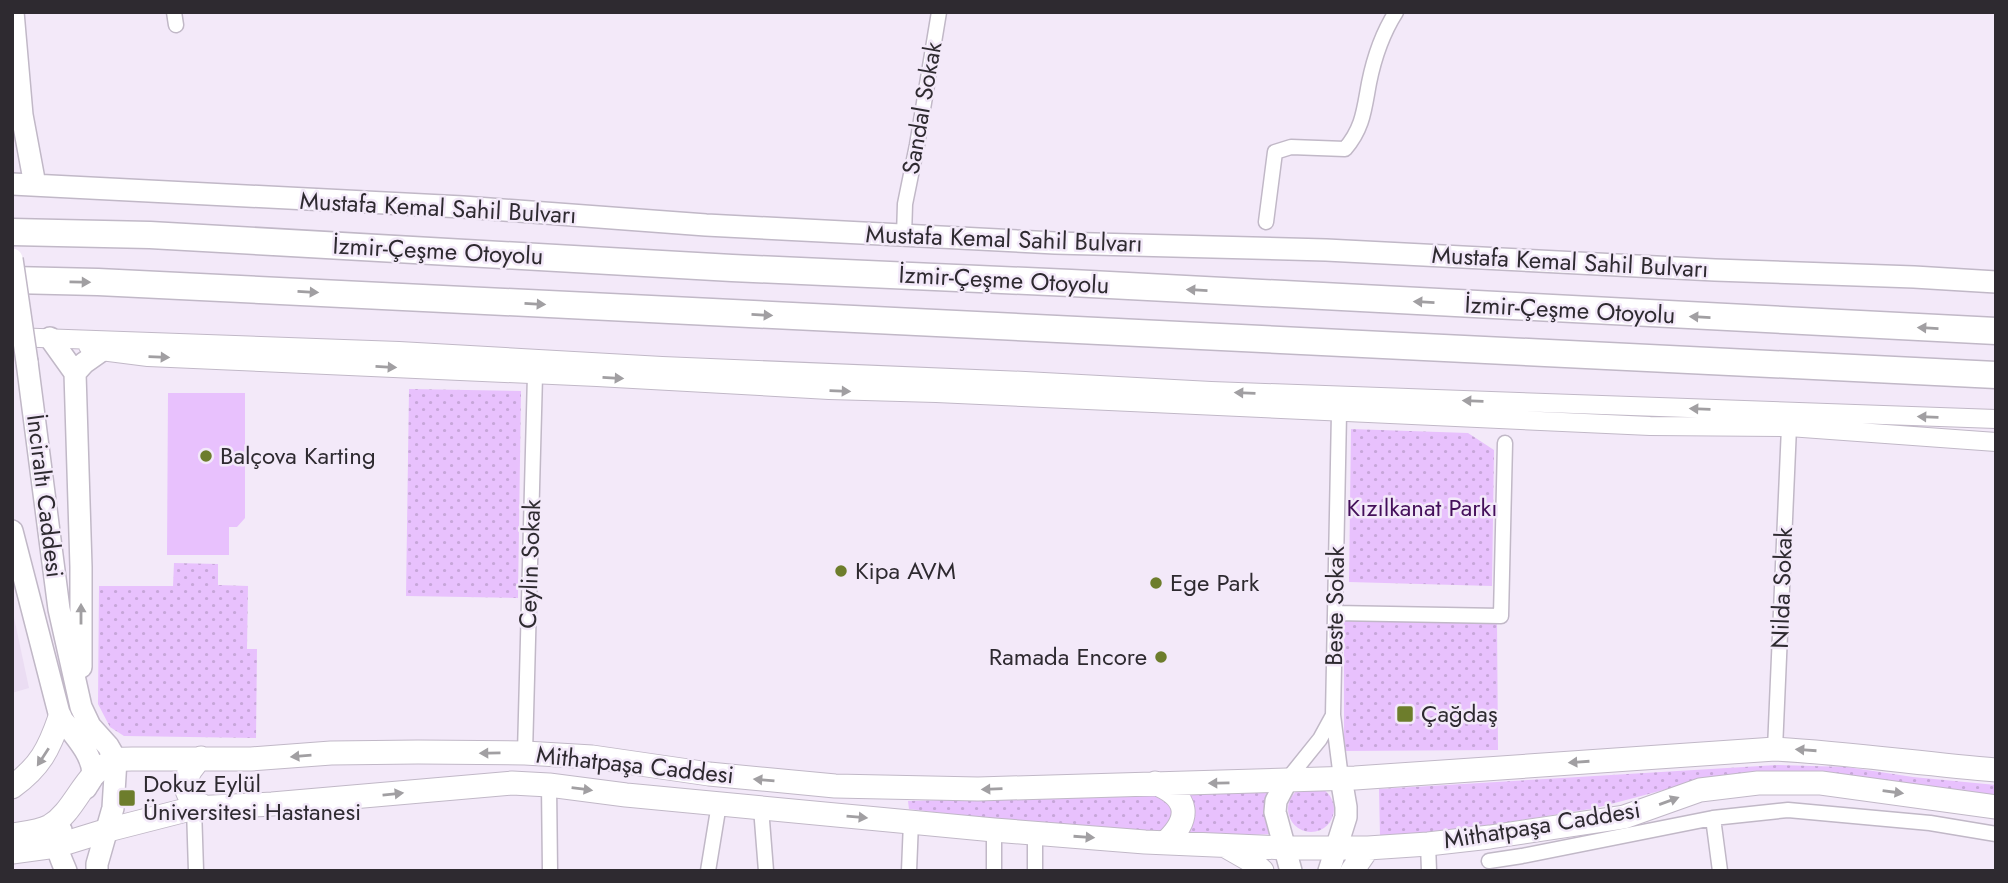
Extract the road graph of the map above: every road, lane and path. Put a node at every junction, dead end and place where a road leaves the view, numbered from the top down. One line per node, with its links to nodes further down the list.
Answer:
1 (13, 12): 5 (main road)
2 (939, 12): 8 (street, Sandal Sokak)
3 (1396, 12): 6 (street)
4 (12, 184): 5 (main road, Mustafa Kemal Sahil Bulvarı)
5 (35, 185): 8 (main road, Mustafa Kemal Sahil Bulvarı)
6 (1266, 222)
7 (12, 232): 12 (highway, İzmir-Çeşme Otoyolu, one-way to 7)
8 (904, 236): 11 (main road, Mustafa Kemal Sahil Bulvarı)
9 (12, 259): 26 (main road, İnciraltı Caddesi, bridge)
10 (12, 280): 18 (highway, İzmir-Çeşme Otoyolu, one-way to 18)
11 (1996, 282)
12 (1996, 331)
13 (12, 337): 14 (street)
14 (59, 338): 15 (street); 16 (main road); 20 (street, one-way to 14)
15 (101, 351): 16 (main road); 17 (street, one-way to 17)
16 (75, 373): 26 (main road, one-way to 16)
17 (535, 375): 19 (street, one-way to 19); 29 (street, Ceylin Sokak)
18 (1996, 375)
19 (1339, 413): 21 (street); 25 (street, Beste Sokak)
20 (1996, 419)
21 (1789, 427): 22 (street); 28 (street, Nilda Sokak)
22 (1996, 442)
23 (1506, 443): 25 (street)
24 (12, 531): 26 (main road)
25 (1335, 613): 27 (street, Beste Sokak)
26 (66, 712): 31 (main road); 33 (main road); 38 (main road, one-way to 38)
27 (1333, 715): 34 (street, Beste Sokak); 35 (street, Beste Sokak)
28 (1775, 748): 32 (main road, one-way to 28); 34 (main road, one-way to 34)
29 (525, 753): 30 (main road, Mithatpaşa Caddesi, one-way to 30); 36 (main road, Mithatpaşa Caddesi, one-way to 29)
30 (201, 758): 31 (main road, Mithatpaşa Caddesi); 41 (main road)
31 (116, 760): 33 (main road); 45 (main road)
32 (1996, 770)
33 (93, 776): 49 (main road); 53 (main road)
34 (1341, 778): 35 (main road); 56 (main road)
35 (1287, 780): 36 (main road, Mithatpaşa Caddesi, one-way to 36); 55 (main road)
36 (1155, 783): 51 (main road)
37 (548, 785): 39 (main road, Mithatpaşa Caddesi, one-way to 39); 41 (main road, Mithatpaşa Caddesi, one-way to 37); 63 (street)
38 (12, 787)
39 (719, 804): 42 (main road, Mithatpaşa Caddesi); 65 (street)
40 (1996, 807): 50 (main road, Mithatpaşa Caddesi, one-way to 40)
41 (199, 808): 45 (main road, Mithatpaşa Caddesi); 62 (street)
42 (761, 808): 44 (main road, Mithatpaşa Caddesi, one-way to 44); 66 (street)
43 (1713, 818): 48 (street); 59 (street); 75 (street)
44 (911, 822): 46 (main road, Mithatpaşa Caddesi); 67 (street)
45 (108, 830): 53 (main road, Mithatpaşa Caddesi); 61 (main road)
46 (994, 830): 47 (main road, Mithatpaşa Caddesi); 68 (street)
47 (1035, 833): 51 (main road, Mithatpaşa Caddesi, one-way to 51); 69 (street)
48 (1996, 834)
49 (12, 835)
50 (1490, 837): 52 (main road, Mithatpaşa Caddesi); 59 (street)
51 (1165, 843): 54 (main road, Mithatpaşa Caddesi)
52 (1428, 844): 57 (main road, Mithatpaşa Caddesi); 74 (street)
53 (56, 846): 58 (main road, Mithatpaşa Caddesi); 60 (main road)
54 (1226, 846): 55 (main road, Mithatpaşa Caddesi); 70 (main road)
55 (1285, 848): 56 (main road); 71 (main road)
56 (1336, 848): 57 (main road, Mithatpaşa Caddesi); 72 (main road)
57 (1368, 848): 73 (main road)
58 (12, 852)
59 (1489, 866)
60 (66, 871)
61 (96, 871)
62 (196, 871)
63 (549, 871): 64 (street)
64 (556, 871)
65 (708, 871)
66 (766, 871)
67 (909, 871)
68 (994, 871)
69 (1035, 871)
70 (1262, 871)
71 (1291, 871)
72 (1329, 871)
73 (1352, 871)
74 (1429, 871)
75 (1720, 871)

